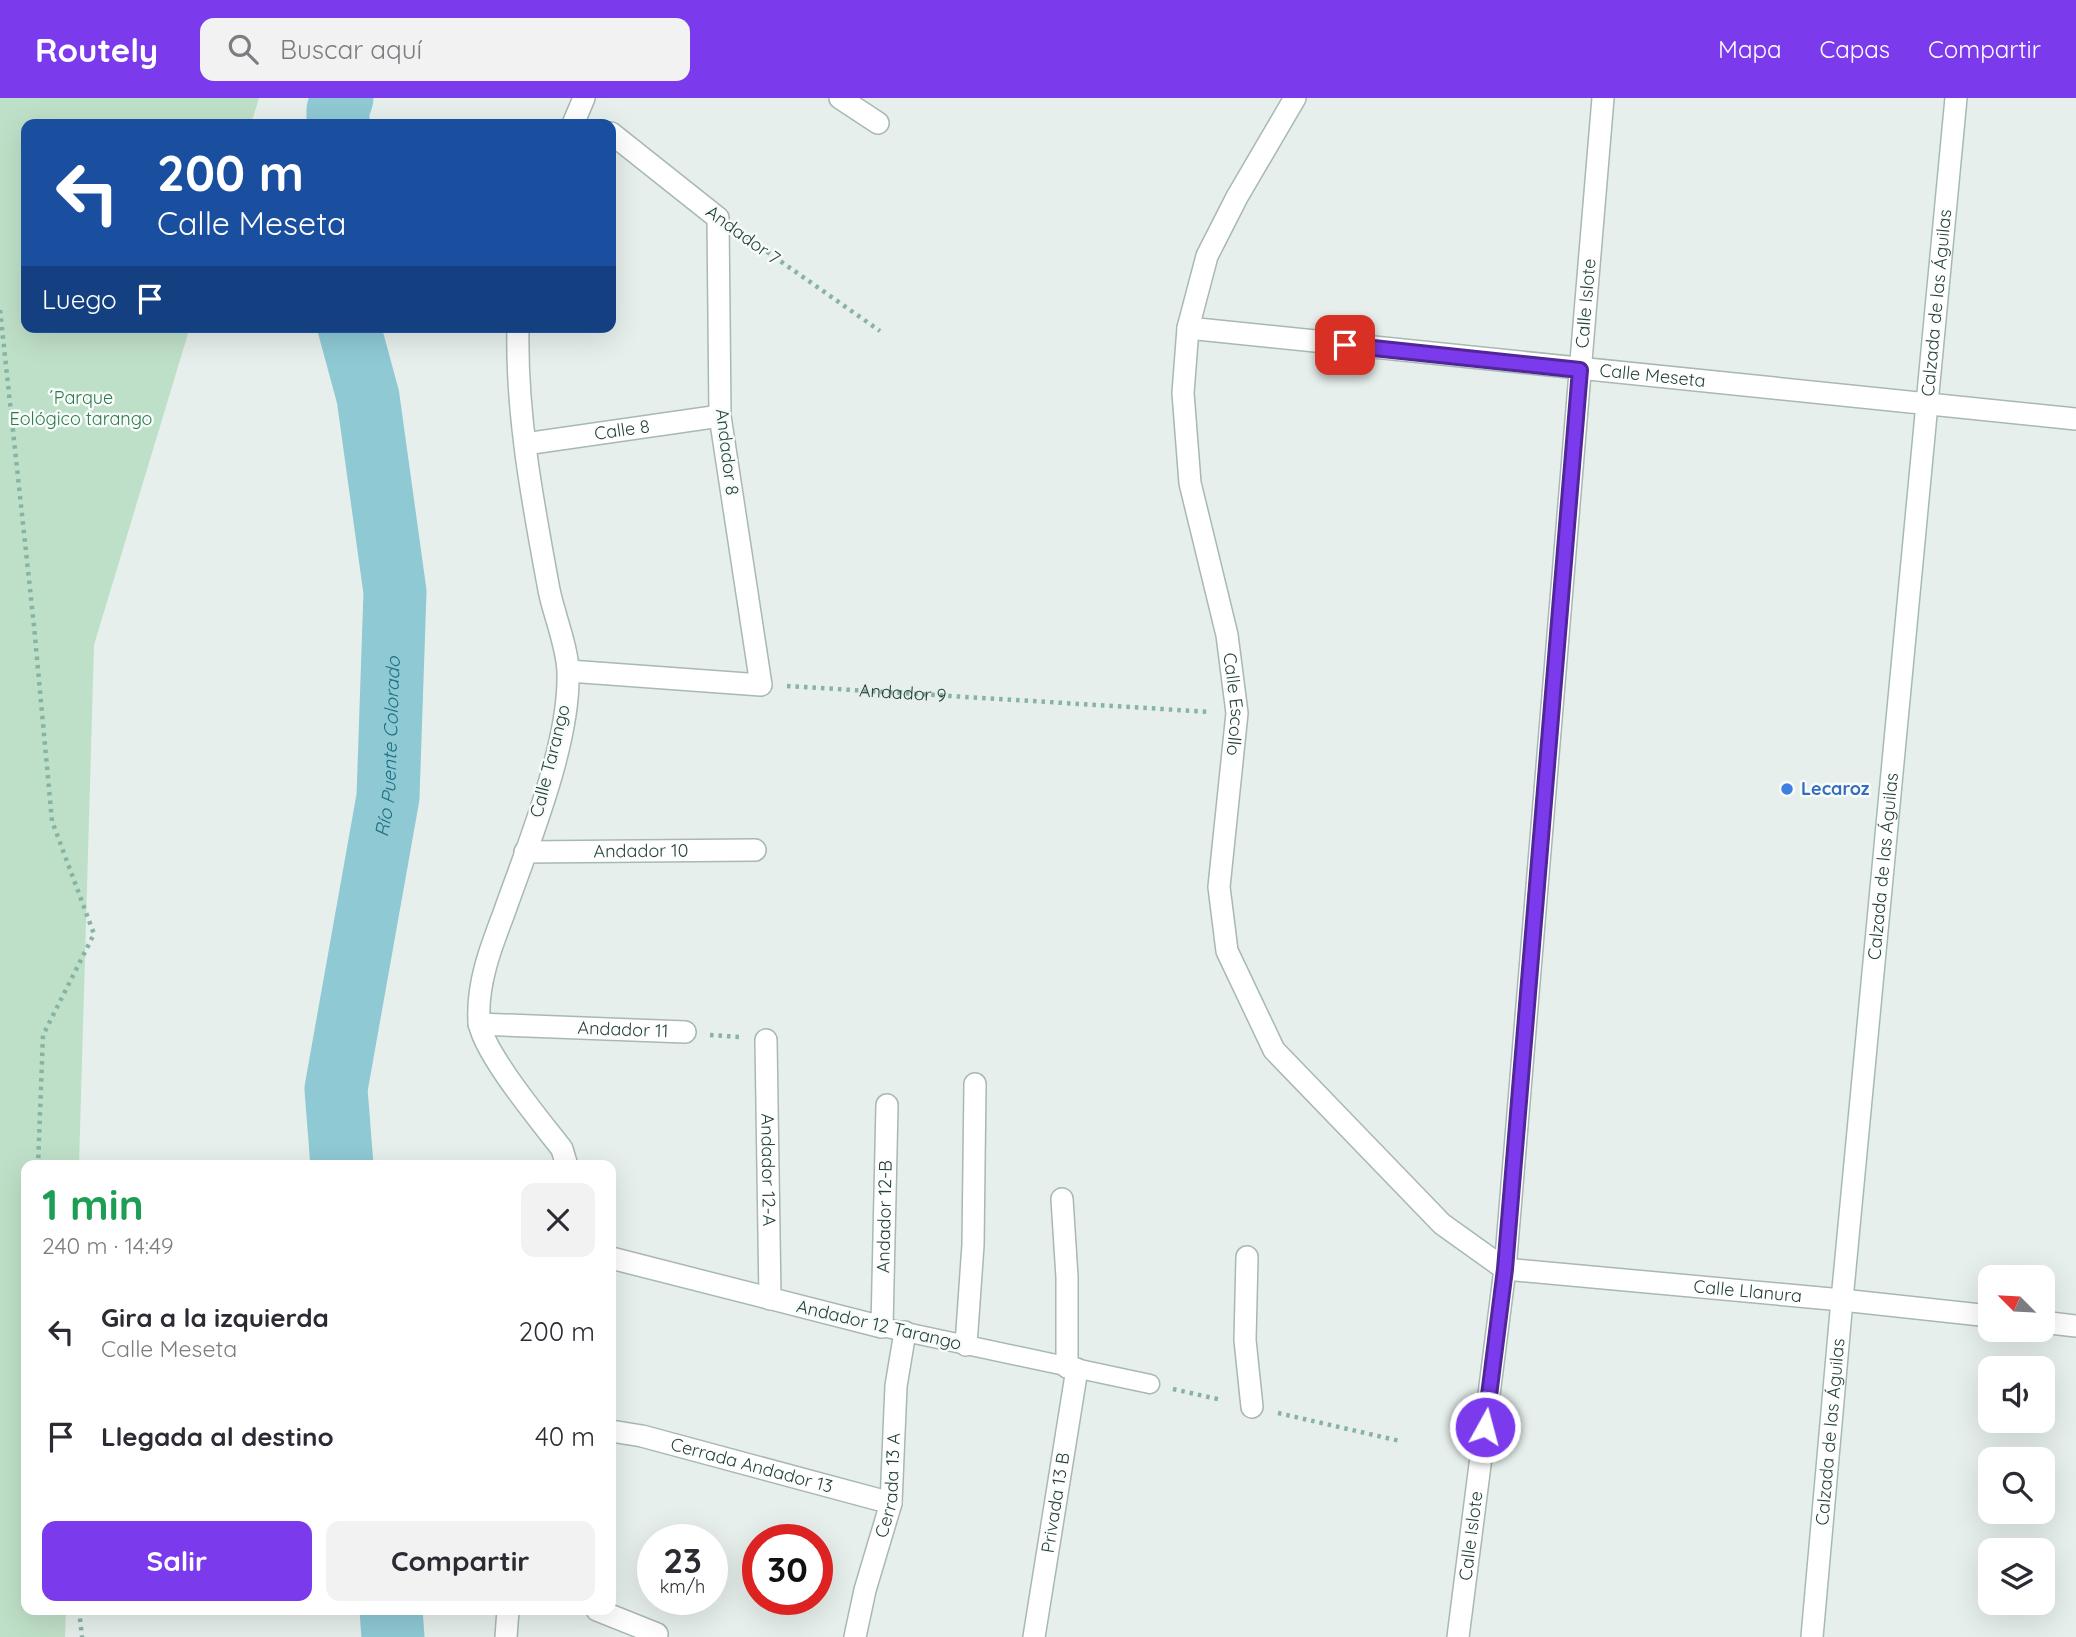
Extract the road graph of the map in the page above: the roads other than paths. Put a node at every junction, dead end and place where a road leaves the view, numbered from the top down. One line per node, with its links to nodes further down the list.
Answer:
1 (840, 98): 5 (street)
2 (1295, 98): 8 (street, Calle Escollo)
3 (1603, 98): 10 (street, Calle Islote)
4 (1956, 98): 11 (street, Calzada de las Águilas)
5 (878, 123)
6 (616, 137): 7 (street, Andador 7)
7 (718, 218): 12 (street, Andador 8)
8 (1188, 328): 10 (street, Calle Meseta); 27 (street, Calle Escollo)
9 (518, 333): 14 (street, Calle Tarango)
10 (1580, 370): 11 (street, Calle Meseta); 27 (street, Calle Islote)
11 (1927, 404): 13 (street, Calle Meseta); 29 (street, Calzada de las Águilas)
12 (720, 416): 14 (street, Calle 8); 15 (street, Andador 8)
13 (2076, 419)
14 (524, 444): 15 (street, Calle Tarango)
15 (569, 671): 17 (street, Calle Tarango)
16 (755, 850): 17 (street, Andador 10)
17 (525, 852): 18 (street, Calle Tarango)
18 (479, 1024): 19 (street, Andador 11); 23 (street, Calle Tarango)
19 (685, 1032)
20 (766, 1040): 28 (street, Andador 12-A)
21 (975, 1084): 35 (street)
22 (887, 1105): 33 (street, Andador 12-B)
23 (565, 1160)
24 (1062, 1199): 36 (street, Privada 13 B)
25 (1247, 1257): 38 (street)
26 (616, 1259): 28 (street, Andador 12 Tarango)
27 (1505, 1269): 29 (street, Calle Llanura); 47 (street, Calle Islote)
28 (770, 1299): 33 (street, Andador 12 Tarango)
29 (1842, 1300): 30 (street, Calle Llanura); 48 (street, Calzada de las Águilas)
30 (1978, 1316)
31 (2055, 1324): 32 (street)
32 (2076, 1326)
33 (882, 1327): 34 (lane, Andador 12 Tarango)
34 (905, 1332): 35 (lane, Andador 12 Tarango); 40 (street, Cerrada 13 A)
35 (966, 1345): 36 (lane, Andador 12 Tarango)
36 (1072, 1368): 37 (lane, Andador 12 Tarango); 46 (street, Privada 13 B)
37 (1150, 1384)
38 (1252, 1407)
39 (616, 1432): 40 (street, Cerrada Andador 13)
40 (891, 1503): 45 (street, Cerrada 13 A)
41 (508, 1615): 44 (street)
42 (610, 1615): 43 (street)
43 (657, 1634)
44 (506, 1637)
45 (855, 1637)
46 (1034, 1637)
47 (1458, 1637)
48 (1812, 1637)

